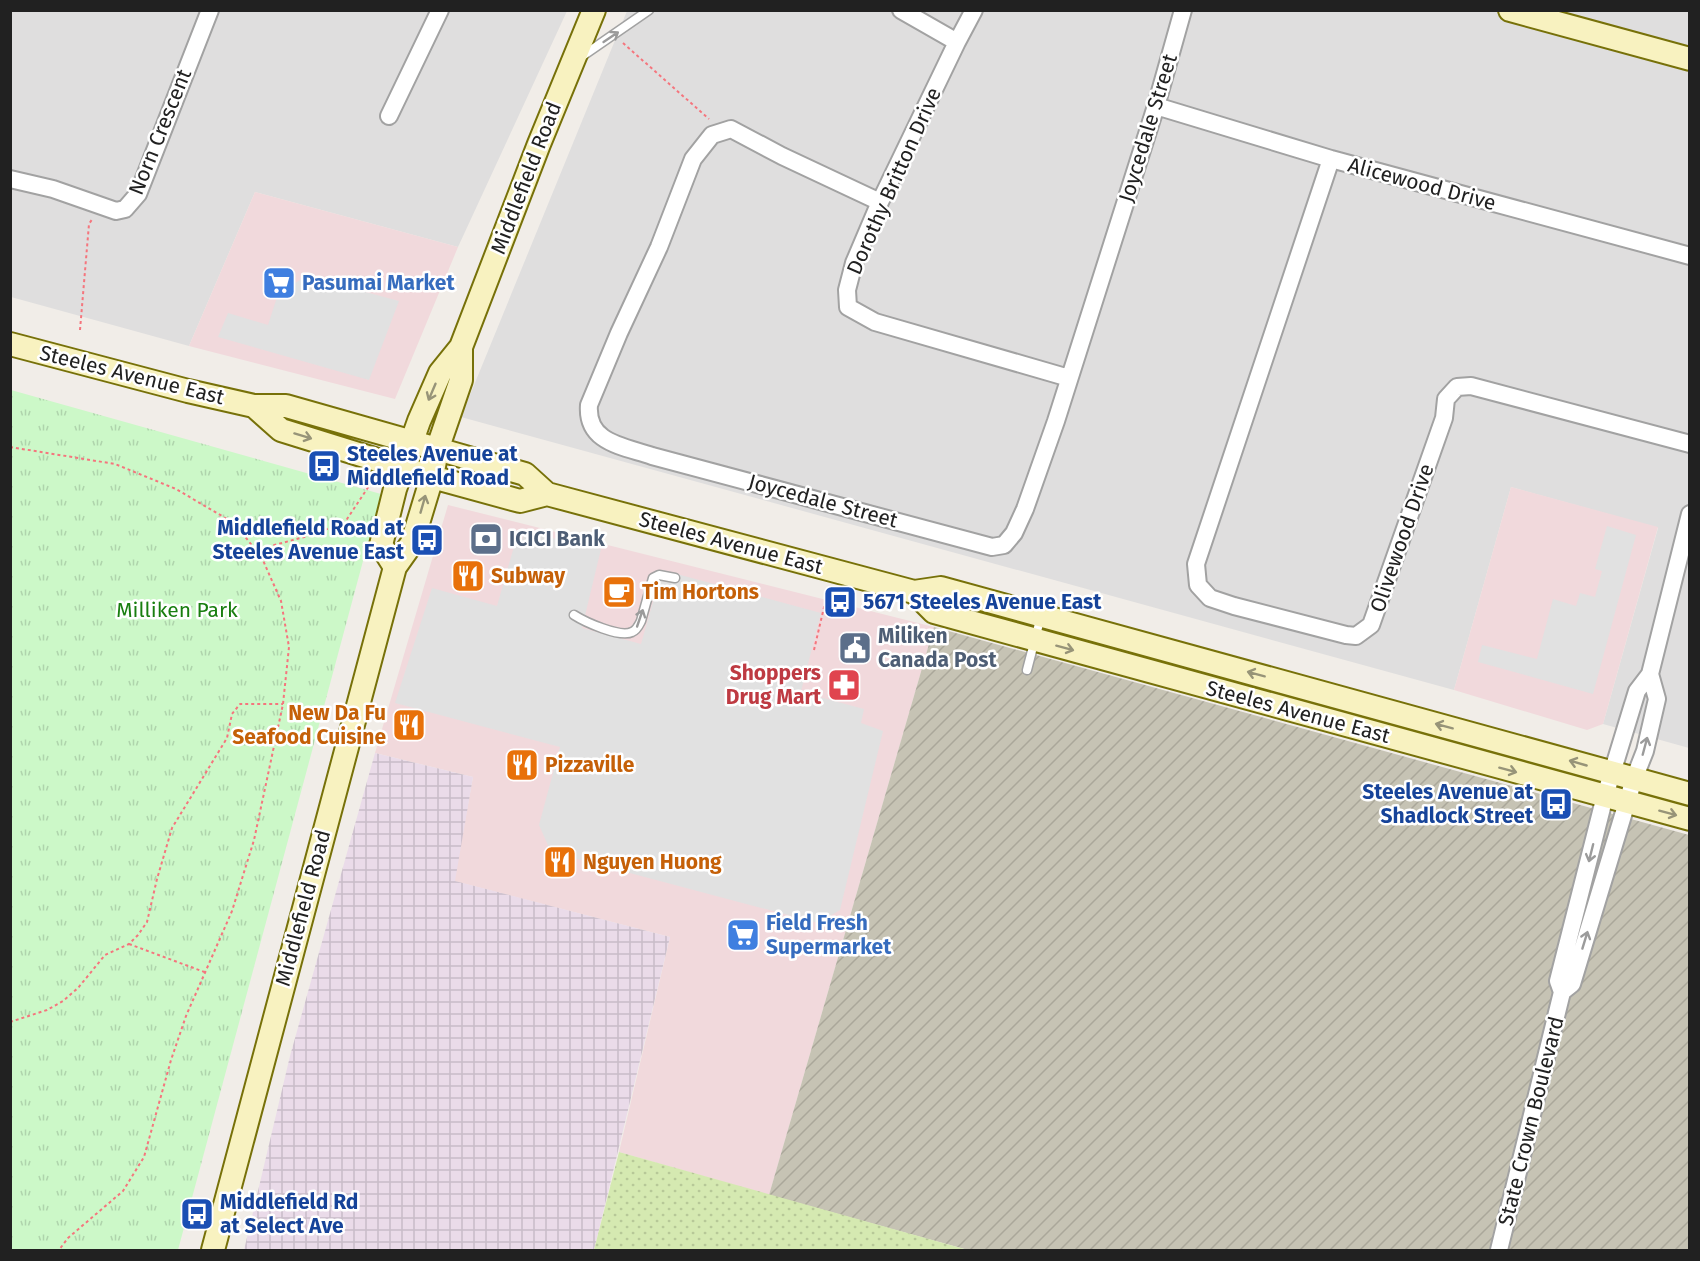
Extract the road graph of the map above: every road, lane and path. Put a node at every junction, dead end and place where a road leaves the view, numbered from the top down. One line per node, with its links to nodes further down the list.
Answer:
1 (210, 10): 20 (street, Norn Crescent)
2 (440, 10): 15 (street)
3 (594, 10): 13 (main road, Middlefield Road)
4 (649, 10): 13 (lane, one-way to 4)
5 (901, 10): 11 (street)
6 (974, 10): 11 (street, Dorothy Britton Drive)
7 (1183, 10): 14 (street, Joycedale Street)
8 (1510, 10): 9 (main road)
9 (1534, 14): 12 (main road)
10 (622, 42): 16 (path)
11 (957, 42): 19 (street, Dorothy Britton Drive)
12 (1689, 59)
13 (573, 62): 24 (main road, Middlefield Road)
14 (1156, 106): 17 (street, Alicewood Drive); 25 (street, Joycedale Street)
15 (389, 116)
16 (722, 131): 19 (street); 25 (street, Joycedale Street)
17 (1331, 159): 21 (street, Alicewood Drive); 28 (street, Olivewood Drive)
18 (10, 179): 20 (street, Norn Crescent)
19 (880, 202): 25 (street, Dorothy Britton Drive)
20 (101, 206): 22 (path)
21 (1689, 256)
22 (80, 330)
23 (10, 344): 26 (main road, Steeles Avenue East)
24 (461, 348): 27 (main road, Middlefield Road, one-way to 27); 30 (main road, Middlefield Road)
25 (1070, 378)
26 (254, 406): 27 (main road, Steeles Avenue East); 31 (main road, Steeles Avenue East, one-way to 31)
27 (411, 442): 30 (main road, Steeles Avenue East); 31 (main road, Middlefield Road)
28 (1689, 444)
29 (10, 447): 36 (path)
30 (437, 450): 32 (main road, Middlefield Road); 34 (main road, Steeles Avenue East)
31 (401, 468): 32 (main road, Steeles Avenue East); 37 (main road, Middlefield Road)
32 (432, 477): 34 (main road, Steeles Avenue East); 37 (main road, Middlefield Road, one-way to 32)
33 (371, 483): 36 (path)
34 (547, 494): 39 (main road, Steeles Avenue East)
35 (1689, 514): 46 (street)
36 (256, 550): 47 (path)
37 (395, 567): 58 (main road, Middlefield Road)
38 (675, 578): 41 (lane, one-way to 38)
39 (914, 592): 42 (main road, Steeles Avenue East); 43 (main road, Steeles Avenue East)
40 (825, 603): 44 (path)
41 (574, 615)
42 (1042, 615): 43 (lane); 48 (main road, Steeles Avenue East, one-way to 42)
43 (1035, 639): 45 (lane); 50 (main road, Steeles Avenue East, one-way to 50)
44 (814, 650)
45 (1027, 670)
46 (1650, 674): 48 (street); 48 (street, one-way to 46)
47 (283, 704): 53 (path); 54 (path)
48 (1623, 776): 49 (main road, Steeles Avenue East); 50 (street, State Crown Boulevard); 51 (street, State Crown Boulevard)
49 (1689, 794)
50 (1605, 796): 51 (main road, Steeles Avenue East); 55 (street, State Crown Boulevard, one-way to 55)
51 (1627, 802): 52 (main road, Steeles Avenue East, one-way to 52); 55 (street, State Crown Boulevard, one-way to 51)
52 (1689, 819)
53 (129, 944): 54 (path); 56 (path)
54 (207, 973): 57 (path)
55 (1562, 992): 59 (street, State Crown Boulevard)
56 (10, 1022)
57 (59, 1251)
58 (213, 1251)
59 (1499, 1251)

